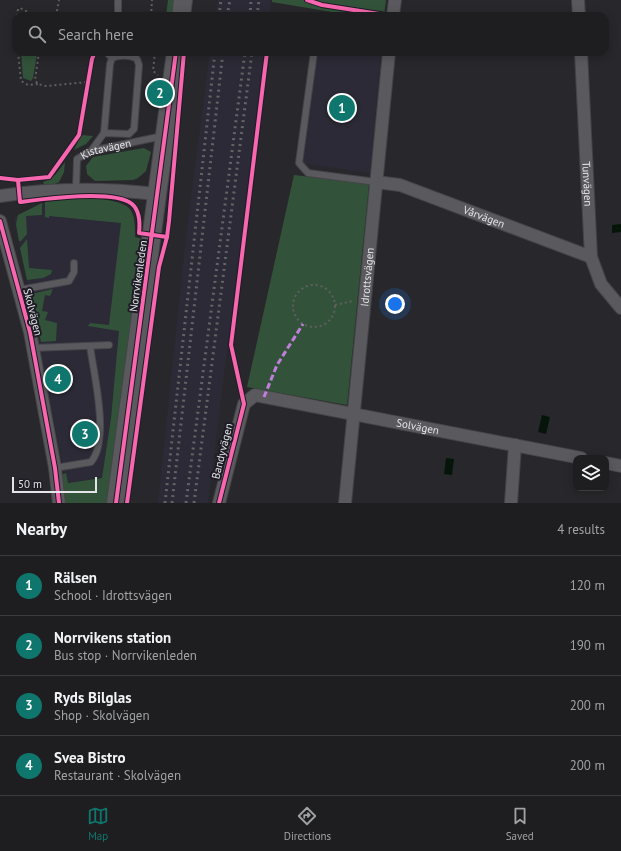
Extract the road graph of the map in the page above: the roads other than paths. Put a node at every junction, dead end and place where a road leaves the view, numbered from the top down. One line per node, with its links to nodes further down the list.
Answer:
1 (118, 0): 5 (lane)
2 (184, 0): 6 (main road)
3 (395, 0): 7 (street)
4 (578, 0): 8 (street)
5 (118, 12)
6 (182, 12)
7 (394, 12)
8 (579, 12)
9 (115, 56): 15 (lane)
10 (125, 56): 15 (lane)
11 (175, 56): 16 (main road, Norrvikenleden)
12 (313, 56): 18 (lane)
13 (389, 56): 18 (street, Idrottsvägen)
14 (581, 56): 23 (street, Tunvägen)
15 (104, 133): 17 (lane)
16 (165, 136): 17 (lane, Kistavägen); 20 (main road, Norrvikenleden)
17 (91, 151): 19 (lane, Kistavägen)
18 (376, 182): 23 (street, Vårvägen); 31 (street, Idrottsvägen)
19 (76, 189): 20 (street); 21 (street)
20 (157, 194): 38 (main road, Norrvikenleden)
21 (0, 196)
22 (0, 222): 25 (street, Skolvägen)
23 (591, 257): 26 (street, Tunvägen)
24 (74, 263): 25 (lane)
25 (18, 290): 29 (street, Skolvägen)
26 (621, 308)
27 (109, 345): 28 (lane)
28 (90, 346): 29 (lane); 36 (lane)
29 (33, 348): 36 (street, Skolvägen)
30 (255, 395): 31 (street, Solvägen); 39 (street, Bandyvägen)
31 (354, 413): 32 (street, Solvägen); 40 (street, Idrottsvägen)
32 (515, 445): 33 (street, Solvägen); 41 (street)
33 (573, 456)
34 (609, 464): 35 (street)
35 (621, 466)
36 (55, 468): 37 (street, Skolvägen)
37 (59, 503)
38 (116, 503)
39 (219, 503)
40 (345, 503)
41 (511, 503)

